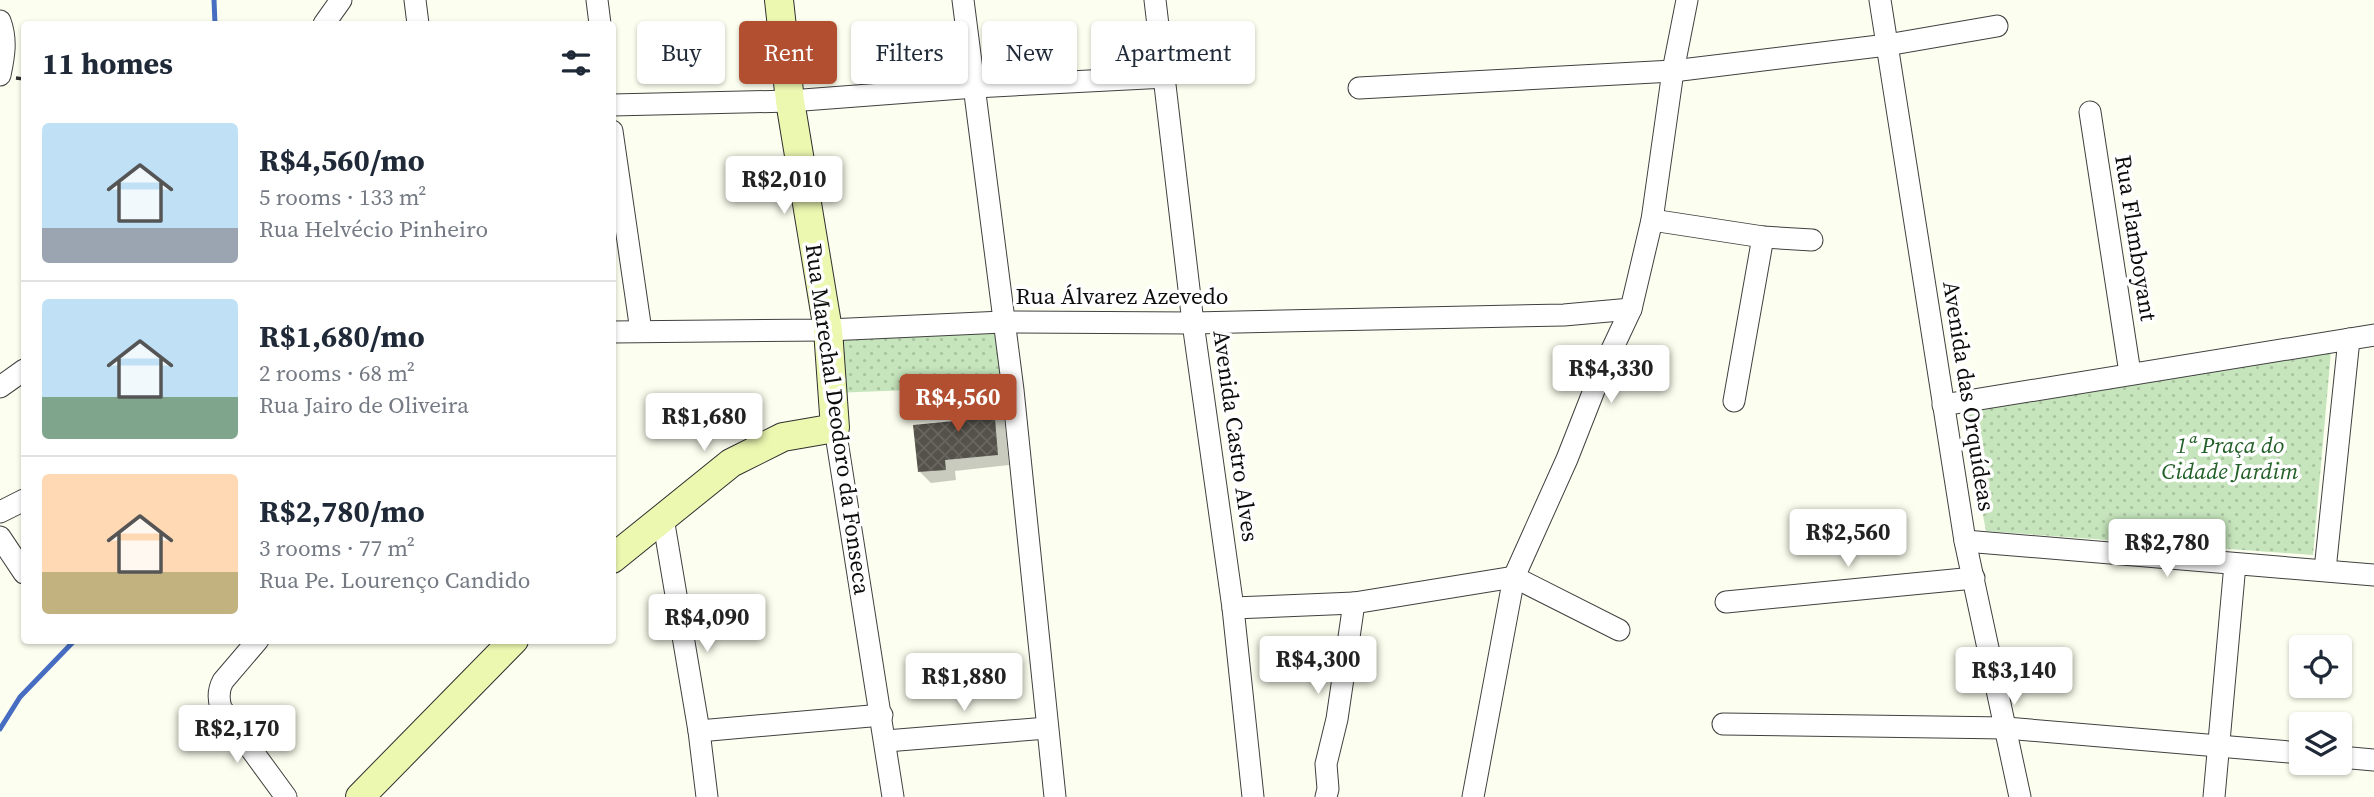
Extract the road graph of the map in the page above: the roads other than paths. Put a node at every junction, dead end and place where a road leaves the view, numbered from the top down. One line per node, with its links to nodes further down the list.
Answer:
1 (341, 0): 10 (street)
2 (415, 0): 11 (street)
3 (597, 0): 12 (street)
4 (779, 0): 22 (street, Rua Marechal Deodoro da Fonseca)
5 (963, 0): 20 (street)
6 (1155, 0): 13 (street, Avenida Castro Alves)
7 (1686, 0): 16 (street)
8 (1880, 0): 15 (street, Avenida das Orquídeas)
9 (0, 21): 17 (street)
10 (326, 21)
11 (418, 21)
12 (600, 21)
13 (1158, 21)
14 (1997, 26): 15 (street)
15 (1887, 45): 16 (street); 41 (street, Avenida das Orquídeas)
16 (1673, 71): 21 (street); 26 (street)
17 (0, 75)
18 (1091, 81): 20 (street)
19 (1167, 84): 31 (street, Avenida Castro Alves)
20 (975, 87): 22 (street); 30 (street)
21 (1359, 88)
22 (790, 101): 23 (street); 32 (street, Rua Marechal Deodoro da Fonseca)
23 (616, 105)
24 (2090, 112): 38 (street, Rua Flamboyant)
25 (616, 159): 33 (street)
26 (1652, 220): 27 (street); 29 (street)
27 (1763, 236): 28 (street); 40 (street)
28 (1812, 240)
29 (1631, 309): 31 (street, Rua Álvarez Azevedo); 53 (street)
30 (1003, 322): 31 (street, Rua Álvarez Azevedo); 32 (street, Rua Álvarez Azevedo); 63 (street)
31 (1193, 323): 57 (street, Avenida Castro Alves)
32 (828, 330): 33 (street, Rua Álvarez Azevedo); 42 (street, Rua Marechal Deodoro da Fonseca)
33 (641, 331): 34 (street, Rua Álvarez Azevedo)
34 (616, 332)
35 (2374, 335): 36 (street)
36 (2349, 339): 38 (street); 51 (street)
37 (21, 372): 39 (street)
38 (2130, 373): 41 (street)
39 (0, 387)
40 (1734, 401)
41 (1942, 405): 47 (street, Avenida das Orquídeas)
42 (835, 428): 45 (street); 61 (street, Rua Marechal Deodoro da Fonseca)
43 (21, 502): 44 (street)
44 (0, 512)
45 (663, 518): 48 (street); 65 (street)
46 (0, 537): 50 (street)
47 (1965, 541): 49 (street); 54 (street, Avenida das Orquídeas)
48 (616, 556)
49 (2235, 564): 51 (street); 67 (street)
50 (21, 568)
51 (2325, 569): 52 (street)
52 (2374, 575)
53 (1514, 577): 56 (street); 58 (street); 78 (street)
54 (1974, 578): 55 (street); 64 (street, Avenida das Orquídeas)
55 (1726, 602)
56 (1354, 603): 57 (street); 77 (street)
57 (1234, 608): 76 (street, Avenida Castro Alves)
58 (1619, 631)
59 (255, 644): 71 (street)
60 (510, 644): 72 (street)
61 (882, 715): 65 (street); 66 (street, Rua Marechal Deodoro da Fonseca)
62 (1723, 724): 64 (street)
63 (1047, 728): 66 (street); 75 (street)
64 (2006, 728): 67 (street); 79 (street, Avenida das Orquídeas)
65 (699, 731): 73 (street)
66 (886, 741): 74 (street, Rua Marechal Deodoro da Fonseca)
67 (2220, 744): 68 (street); 80 (street)
68 (2289, 752)
69 (2352, 758): 70 (street)
70 (2374, 760)
71 (286, 797)
72 (360, 797)
73 (707, 797)
74 (893, 797)
75 (1055, 797)
76 (1253, 797)
77 (1326, 797)
78 (1473, 797)
79 (2020, 797)
80 (2214, 797)

